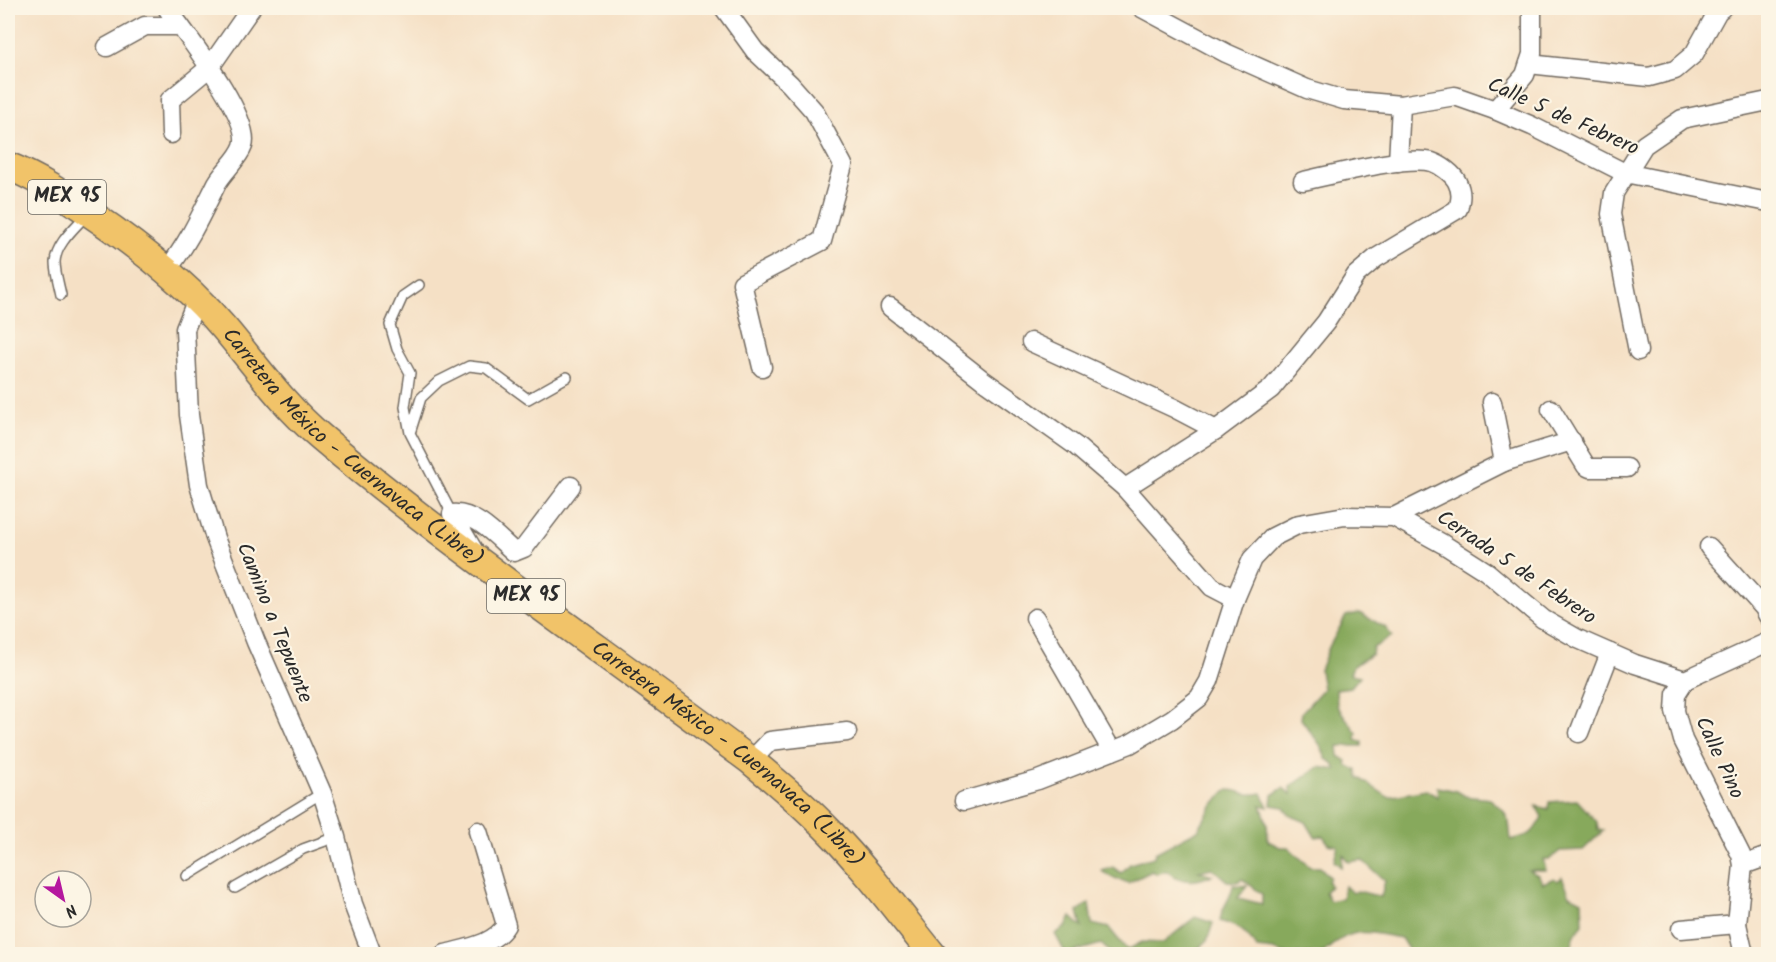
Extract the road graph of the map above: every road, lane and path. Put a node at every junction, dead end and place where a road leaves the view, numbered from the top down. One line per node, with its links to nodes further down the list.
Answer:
1 (167, 8): 7 (street)
2 (251, 8): 10 (street)
3 (724, 8): 28 (street)
4 (1142, 8): 12 (street, Calle 5 de Febrero)
5 (1532, 8): 9 (street)
6 (1722, 8): 9 (street)
7 (180, 26): 8 (street); 10 (street)
8 (107, 47)
9 (1528, 64): 13 (street)
10 (210, 67): 14 (street); 21 (street)
11 (1768, 101): 17 (street)
12 (1401, 105): 13 (street, Calle 5 de Febrero); 15 (street)
13 (1495, 110): 17 (street, Calle 5 de Febrero)
14 (171, 134)
15 (1398, 162): 18 (street); 32 (street)
16 (8, 166): 20 (main road, Carretera México - Cuernavaca (Libre) / MEX 95)
17 (1625, 173): 19 (street, Calle 5 de Febrero); 27 (street)
18 (1303, 181)
19 (1768, 202)
20 (88, 212): 21 (main road, Carretera México - Cuernavaca (Libre) / MEX 95); 23 (lane)
21 (167, 270): 24 (main road, Carretera México - Cuernavaca (Libre) / MEX 95)
22 (419, 285): 33 (lane)
23 (62, 295)
24 (197, 299): 42 (main road, Carretera México - Cuernavaca (Libre) / MEX 95); 53 (street, Camino a Tepuente)
25 (890, 307): 38 (street)
26 (1031, 342): 32 (street)
27 (1638, 351)
28 (762, 367)
29 (567, 377): 33 (lane)
30 (1492, 402): 35 (street)
31 (1551, 409): 34 (street)
32 (1216, 430): 38 (street)
33 (410, 433): 39 (lane)
34 (1572, 441): 35 (street); 36 (street)
35 (1504, 462): 40 (street)
36 (1627, 468)
37 (571, 486): 39 (street)
38 (1125, 488): 43 (street)
39 (452, 514): 42 (street)
40 (1394, 517): 43 (street, Cerrada 5 de Febrero); 47 (street, Cerrada 5 de Febrero)
41 (1709, 547): 44 (street)
42 (480, 562): 52 (main road, Carretera México - Cuernavaca (Libre) / MEX 95)
43 (1235, 599): 51 (street, Cerrada 5 de Febrero)
44 (1768, 616)
45 (1035, 618): 51 (street)
46 (1768, 642): 48 (street)
47 (1610, 653): 48 (street, Cerrada 5 de Febrero); 50 (street)
48 (1684, 680): 58 (street, Calle Pino)
49 (847, 732): 52 (street)
50 (1579, 733)
51 (1112, 751): 54 (street, Cerrada 5 de Febrero)
52 (751, 761): 65 (main road, Carretera México - Cuernavaca (Libre) / MEX 95)
53 (322, 793): 56 (street, Camino a Tepuente); 59 (lane)
54 (964, 801)
55 (478, 831): 64 (street)
56 (336, 837): 60 (lane); 63 (street, Camino a Tepuente)
57 (1768, 856): 58 (street)
58 (1743, 865): 61 (street, Calle Pino)
59 (187, 876)
60 (235, 888)
61 (1737, 924): 62 (street); 66 (street)
62 (1681, 929)
63 (372, 954)
64 (445, 954)
65 (932, 954)
66 (1746, 954)

